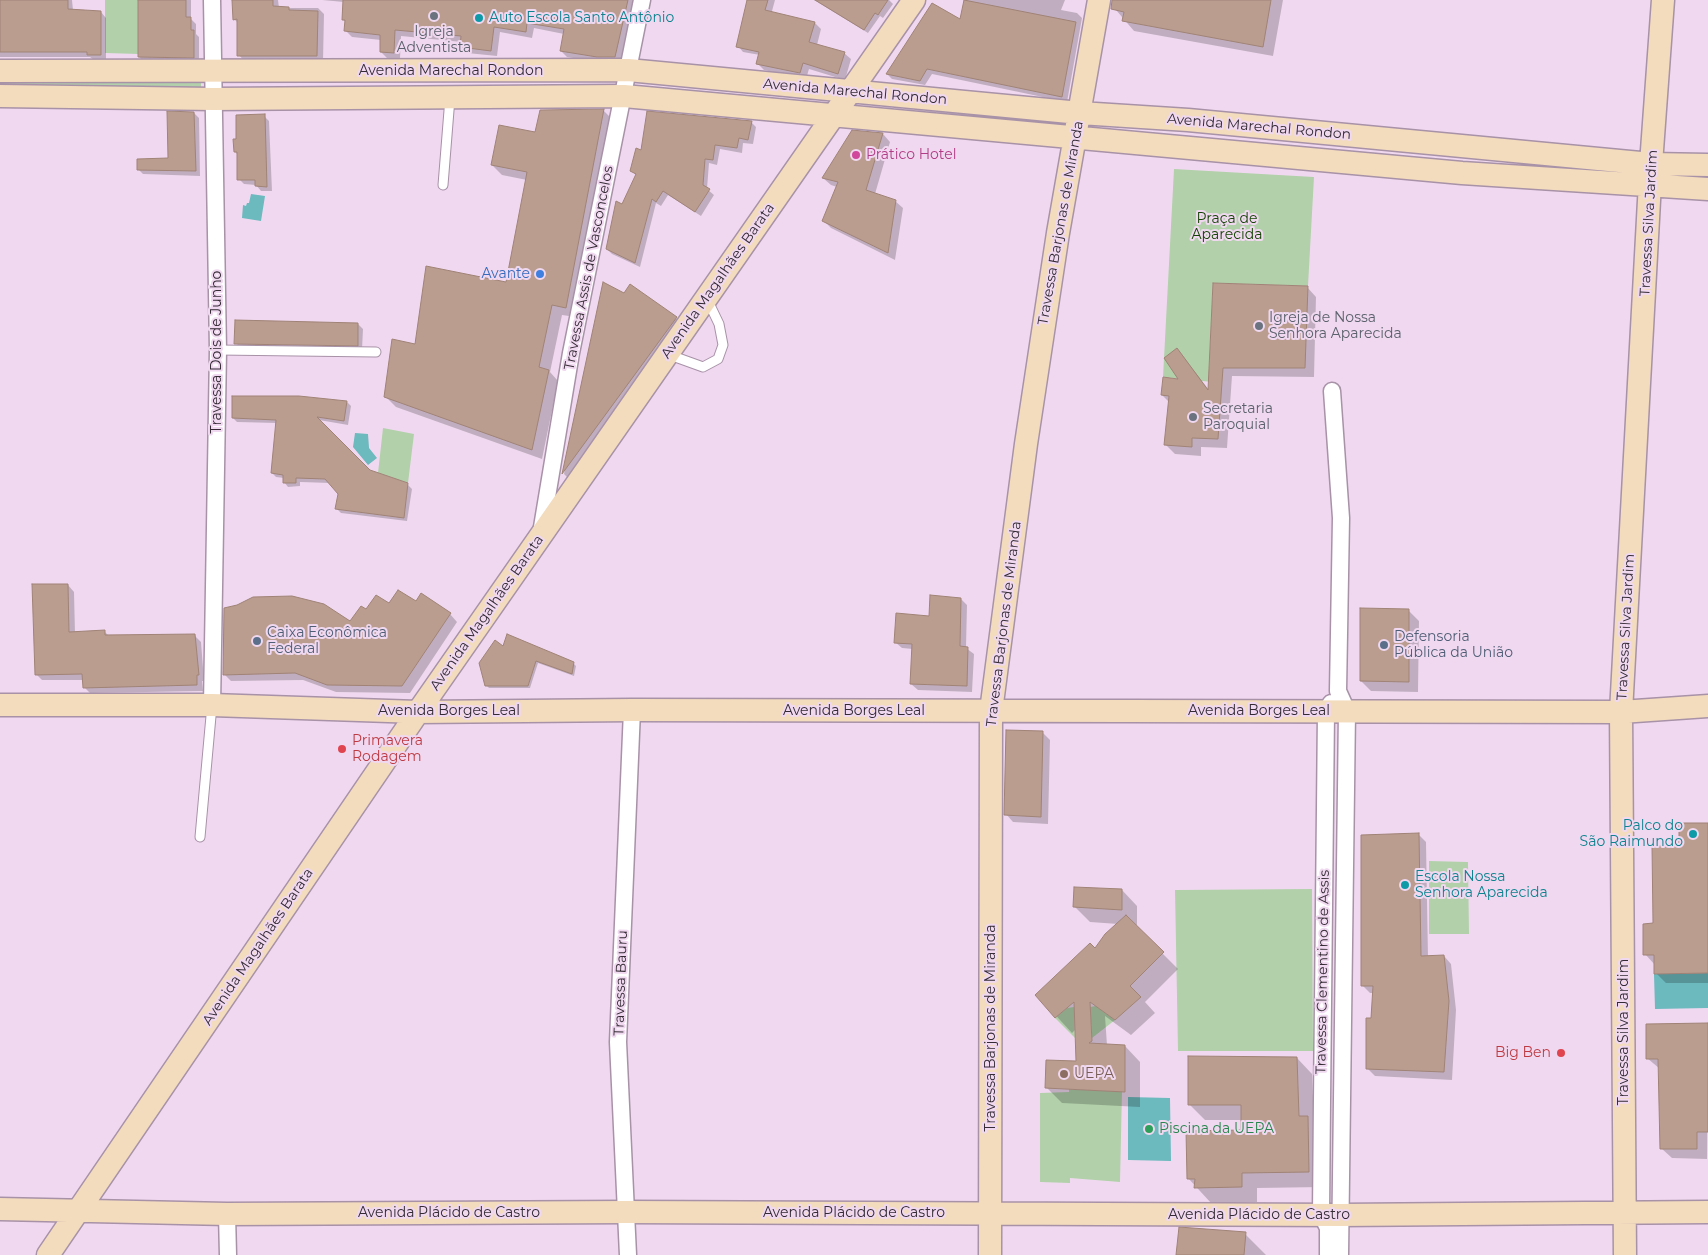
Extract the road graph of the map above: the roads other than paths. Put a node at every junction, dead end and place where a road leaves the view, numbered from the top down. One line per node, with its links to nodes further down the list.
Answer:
1 (212, 0): 8 (street, Travessa Dois de Junho)
2 (642, 0): 6 (street, Travessa Assis de Vasconcelos)
3 (914, 0): 9 (street, Avenida Magalhães Barata)
4 (1099, 0): 14 (street, Travessa Barjonas de Miranda)
5 (1663, 0): 20 (street, Travessa Silva Jardim)
6 (628, 70): 8 (street, Avenida Marechal Rondon); 9 (street, Avenida Marechal Rondon); 11 (street, Travessa Assis de Vasconcelos)
7 (0, 71): 8 (street, Avenida Marechal Rondon)
8 (214, 72): 13 (street, Travessa Dois de Junho)
9 (852, 92): 14 (street, Avenida Marechal Rondon); 15 (street, Avenida Magalhães Barata)
10 (0, 96): 13 (street, Avenida Marechal Rondon)
11 (624, 96): 12 (street, Avenida Marechal Rondon); 15 (street, Avenida Marechal Rondon); 31 (street, Travessa Assis de Vasconcelos)
12 (450, 98): 13 (street, Avenida Marechal Rondon); 23 (lane)
13 (213, 99): 27 (street, Travessa Dois de Junho)
14 (1080, 113): 16 (street, Avenida Marechal Rondon); 17 (street, Travessa Barjonas de Miranda)
15 (834, 115): 17 (street, Avenida Marechal Rondon); 26 (street, Avenida Magalhães Barata)
16 (1188, 120): 18 (street, Avenida Marechal Rondon); 19 (street)
17 (1075, 136): 19 (street, Avenida Marechal Rondon); 37 (street, Travessa Barjonas de Miranda)
18 (1467, 145): 20 (street, Avenida Marechal Rondon); 22 (street)
19 (1186, 146): 22 (street, Avenida Marechal Rondon)
20 (1651, 164): 21 (street, Avenida Marechal Rondon); 24 (street, Travessa Silva Jardim)
21 (1708, 165)
22 (1465, 173): 24 (street, Avenida Marechal Rondon)
23 (443, 185)
24 (1651, 187): 25 (street, Avenida Marechal Rondon); 39 (street, Travessa Silva Jardim)
25 (1708, 189)
26 (707, 298): 29 (street, Avenida Magalhães Barata); 29 (lane)
27 (218, 350): 28 (lane); 34 (street, Travessa Dois de Junho)
28 (376, 352)
29 (667, 354): 31 (street, Avenida Magalhães Barata)
30 (1332, 391): 32 (street, Travessa Clementino de Assis)
31 (540, 538): 38 (street, Avenida Magalhães Barata)
32 (1337, 704): 37 (street, Avenida Borges Leal); 39 (street, Avenida Borges Leal); 48 (street, Travessa Clementino de Assis)
33 (0, 705): 34 (street, Avenida Borges Leal)
34 (212, 705): 38 (street, Avenida Borges Leal); 40 (lane)
35 (1708, 706): 39 (street, Avenida Borges Leal)
36 (632, 710): 37 (street, Avenida Borges Leal); 38 (street, Avenida Borges Leal); 43 (street, Travessa Bauru)
37 (991, 711): 47 (street, Travessa Barjonas de Miranda)
38 (418, 712): 42 (street, Avenida Magalhães Barata)
39 (1622, 712): 45 (street, Travessa Silva Jardim)
40 (200, 837)
41 (0, 1209): 42 (street, Avenida Plácido de Castro)
42 (77, 1212): 46 (street, Avenida Plácido de Castro); 49 (street, Avenida Magalhães Barata)
43 (627, 1212): 46 (street, Avenida Plácido de Castro); 47 (street, Avenida Plácido de Castro); 51 (street, Travessa Bauru)
44 (1708, 1212): 45 (street, Avenida Plácido de Castro)
45 (1625, 1213): 48 (street, Avenida Plácido de Castro); 55 (street, Travessa Silva Jardim)
46 (227, 1214): 50 (street)
47 (991, 1214): 48 (street, Avenida Plácido de Castro); 52 (street, Travessa Barjonas de Miranda)
48 (1331, 1215): 53 (street, Travessa Clementino de Assis); 54 (street, Travessa Clementino de Assis)
49 (48, 1255)
50 (228, 1255)
51 (628, 1255)
52 (990, 1255)
53 (1328, 1255)
54 (1340, 1255)
55 (1625, 1255)

